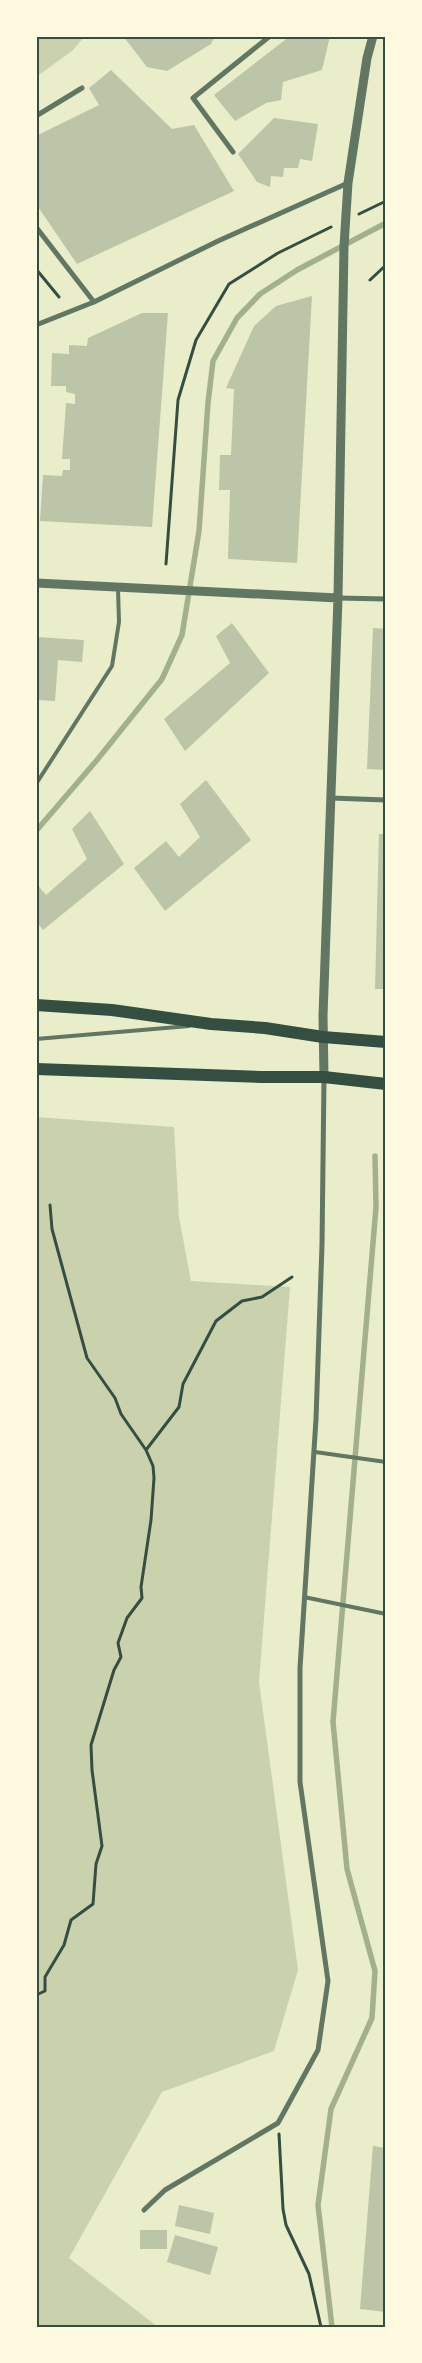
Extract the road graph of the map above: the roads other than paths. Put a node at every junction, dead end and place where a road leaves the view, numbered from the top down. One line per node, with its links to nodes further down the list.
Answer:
1 (270, 36): 5 (street)
2 (373, 36): 6 (street)
3 (82, 88): 4 (street)
4 (36, 116)
5 (233, 152)
6 (348, 182): 8 (street); 12 (street)
7 (36, 227): 8 (street)
8 (94, 302): 9 (street)
9 (36, 325)
10 (36, 583): 11 (street)
11 (118, 586): 12 (street); 14 (lane)
12 (338, 598): 13 (street); 15 (street)
13 (386, 599)
14 (36, 784)
15 (331, 798): 16 (street); 19 (street)
16 (386, 800)
17 (36, 1005): 18 (main road)
18 (211, 1024): 19 (main road); 20 (lane)
19 (323, 1037): 21 (main road); 23 (street)
20 (36, 1039)
21 (386, 1042)
22 (36, 1069): 23 (main road)
23 (324, 1077): 24 (main road); 25 (street)
24 (386, 1084)
25 (314, 1452): 26 (lane); 27 (street)
26 (386, 1462)
27 (304, 1597): 28 (lane); 29 (street)
28 (386, 1614)
29 (144, 2210)

